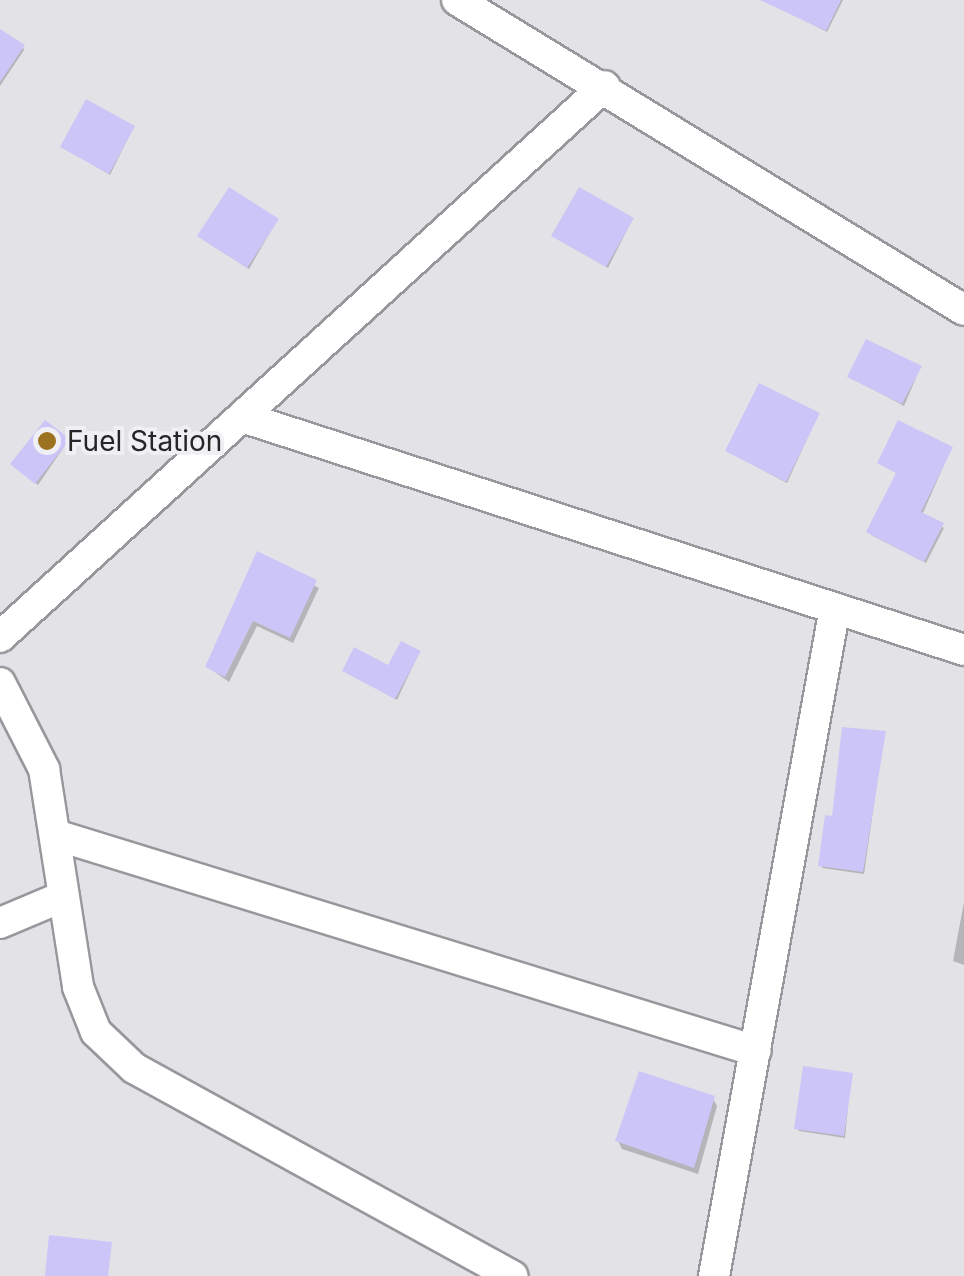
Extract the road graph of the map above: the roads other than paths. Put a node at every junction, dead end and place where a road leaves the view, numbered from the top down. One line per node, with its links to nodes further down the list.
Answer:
1 (457, 0): 2 (street)
2 (606, 86): 3 (street); 4 (street)
3 (964, 310)
4 (245, 418): 5 (street); 6 (street)
5 (834, 613): 7 (street); 12 (street)
6 (0, 637)
7 (964, 650)
8 (0, 683): 9 (street)
9 (60, 836): 10 (street); 12 (street)
10 (62, 897): 11 (street); 13 (street)
11 (0, 923)
12 (756, 1051): 14 (street)
13 (512, 1276)
14 (714, 1276)

